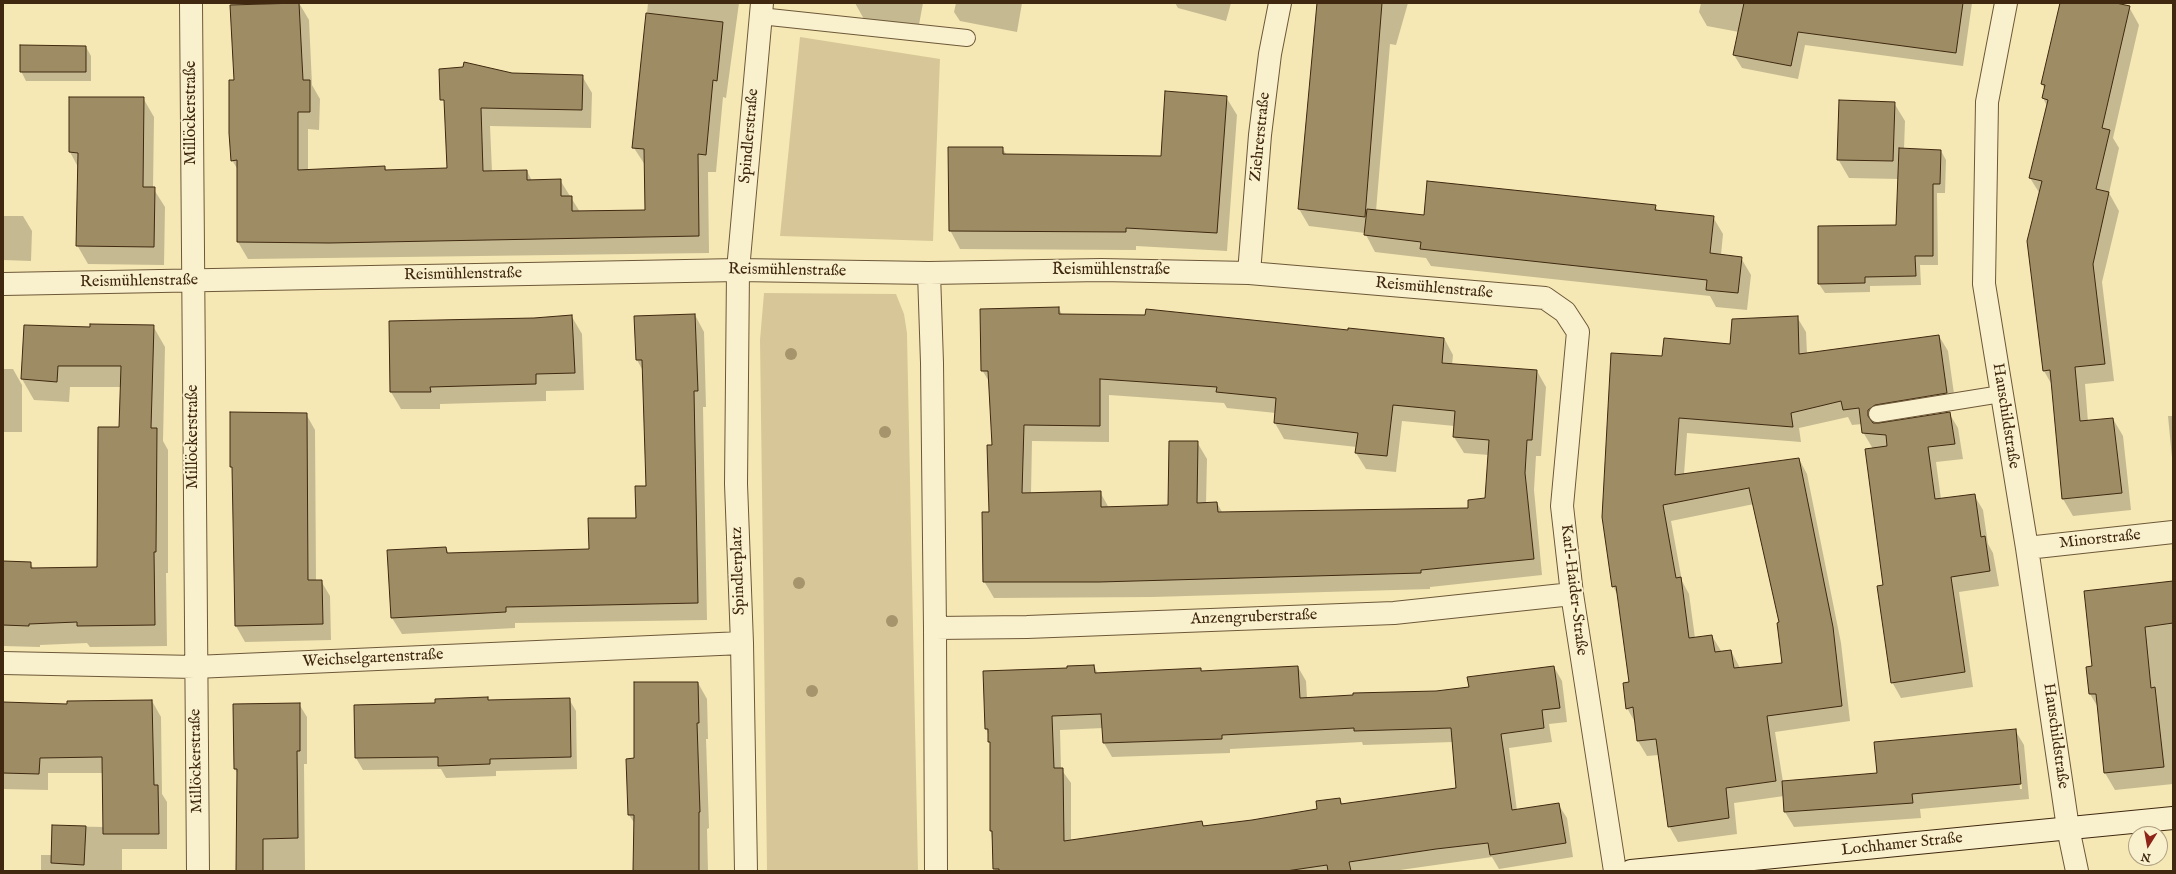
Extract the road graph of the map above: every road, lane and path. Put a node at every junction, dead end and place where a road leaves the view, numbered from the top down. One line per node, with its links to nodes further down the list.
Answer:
1 (191, 3): 9 (street, Millöckerstraße)
2 (1280, 3): 8 (street, Ziehrerstraße)
3 (2006, 3): 12 (street, Hauschildstraße)
4 (761, 10): 5 (lane); 6 (street, Spindlerstraße)
5 (967, 38)
6 (738, 270): 7 (street, Reismühlenstraße); 9 (street, Reismühlenstraße); 18 (street, Spindlerplatz)
7 (929, 273): 8 (street, Reismühlenstraße); 17 (street)
8 (1249, 273): 11 (street, Reismühlenstraße)
9 (193, 281): 10 (street, Reismühlenstraße); 20 (street, Millöckerstraße)
10 (3, 284)
11 (1565, 312): 16 (street, Karl-Haider-Straße)
12 (2002, 394): 13 (lane); 15 (street, Hauschildstraße)
13 (1877, 414)
14 (2173, 532): 15 (street, Minorstraße)
15 (2027, 548): 22 (street, Hauschildstraße)
16 (1572, 594): 17 (street, Anzengruberstraße); 27 (street, Karl-Haider-Straße)
17 (935, 628): 26 (street)
18 (742, 643): 20 (street, Weichselgartenstraße); 25 (street, Spindlerplatz)
19 (3, 663): 20 (street, Weichselgartenstraße)
20 (195, 667): 24 (street, Millöckerstraße)
21 (2173, 818): 22 (street, Lochhamer Straße)
22 (2068, 828): 23 (street, Lochhamer Straße); 29 (street, Hauschildstraße)
23 (1698, 867): 28 (street, Lochhamer Straße)
24 (198, 871)
25 (746, 871)
26 (936, 871)
27 (1614, 871)
28 (1631, 871)
29 (2077, 871)

